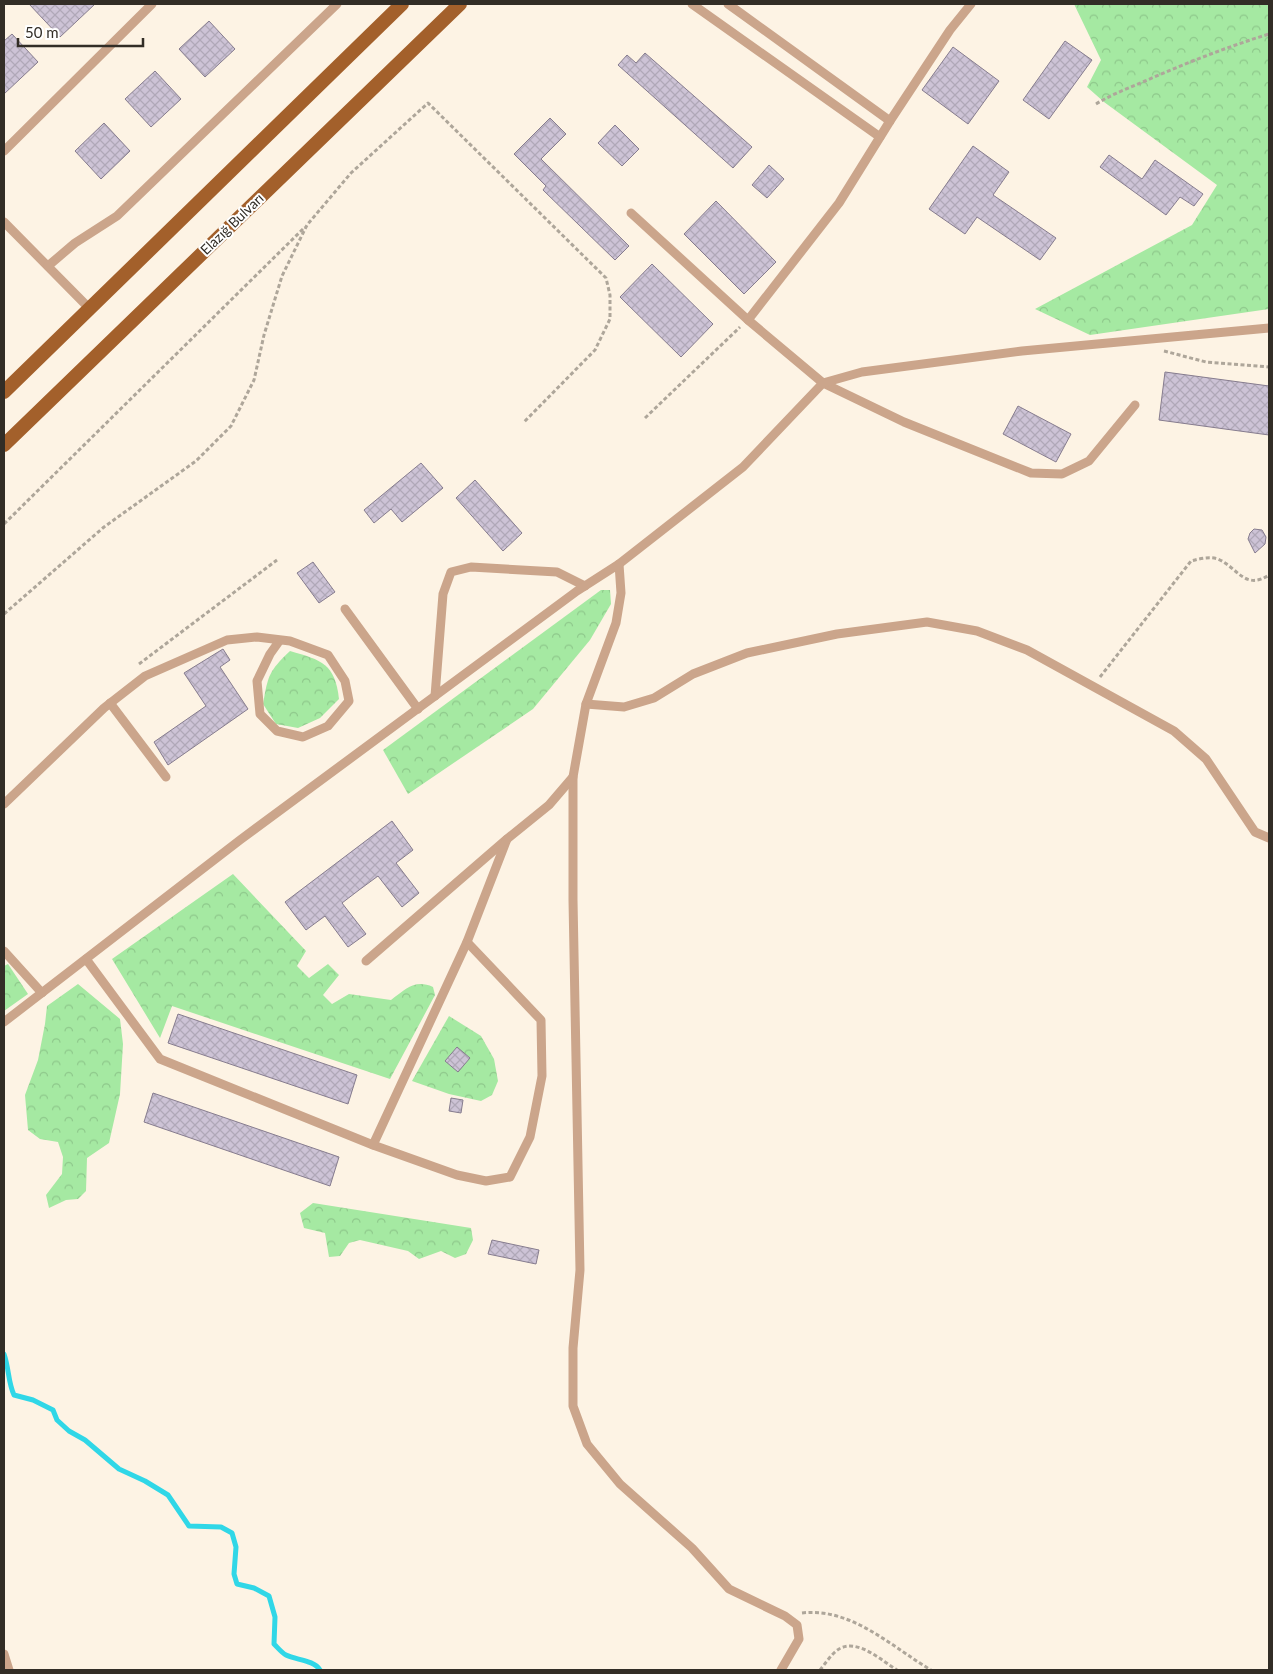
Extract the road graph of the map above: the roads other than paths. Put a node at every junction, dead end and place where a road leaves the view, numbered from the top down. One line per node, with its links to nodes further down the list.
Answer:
1 (152, 4): 10 (lane)
2 (337, 4): 13 (lane)
3 (402, 4): 14 (main road)
4 (460, 4): 20 (main road, Elazığ Bulvarı)
5 (692, 4): 9 (lane)
6 (728, 4): 8 (lane)
7 (971, 4): 8 (lane)
8 (890, 121): 9 (lane)
9 (880, 137): 15 (lane)
10 (4, 151)
11 (631, 213): 15 (lane)
12 (4, 222): 13 (lane)
13 (48, 266): 14 (lane)
14 (89, 308): 18 (main road)
15 (748, 320): 17 (lane)
16 (1269, 328): 17 (lane)
17 (823, 383): 19 (lane); 21 (lane)
18 (4, 392)
19 (1135, 405)
20 (4, 445)
21 (619, 564): 22 (lane); 27 (lane)
22 (585, 586): 25 (lane); 25 (lane)
23 (345, 609): 28 (lane)
24 (280, 640): 24 (lane); 26 (lane)
25 (435, 696): 28 (lane)
26 (110, 703): 29 (lane); 31 (lane)
27 (586, 704): 30 (lane); 32 (lane)
28 (418, 709): 36 (lane)
29 (166, 777)
30 (573, 777): 33 (lane); 43 (lane)
31 (4, 804)
32 (1269, 838)
33 (507, 839): 34 (lane); 37 (lane)
34 (467, 942): 40 (lane); 40 (lane)
35 (4, 951): 38 (lane)
36 (86, 959): 38 (lane); 40 (lane)
37 (366, 961)
38 (42, 993): 39 (lane)
39 (4, 1022)
40 (373, 1145)
41 (4, 1654): 42 (lane)
42 (9, 1670)
43 (781, 1670)

